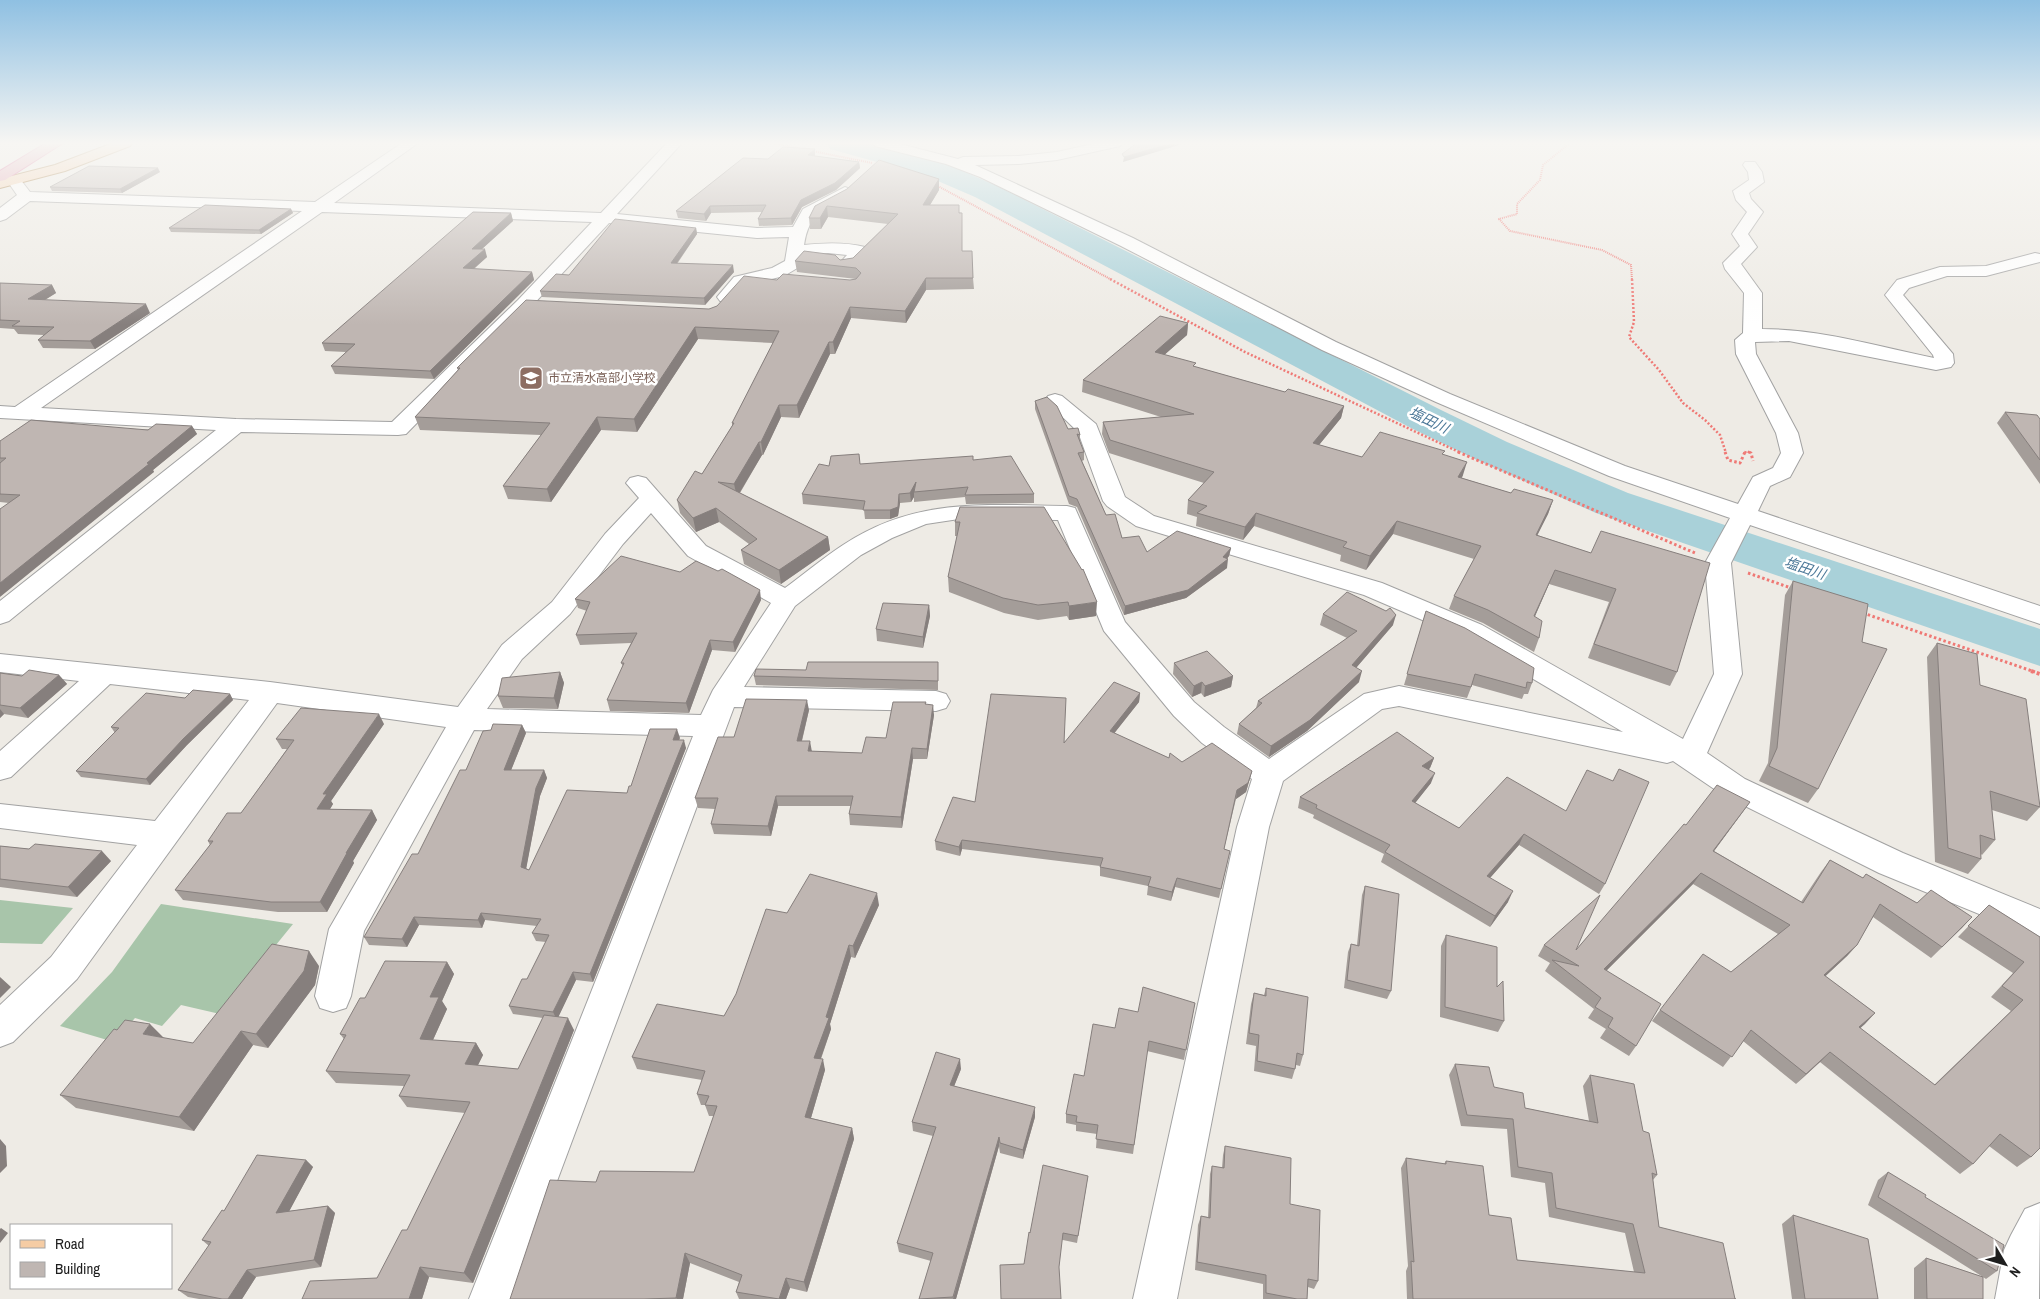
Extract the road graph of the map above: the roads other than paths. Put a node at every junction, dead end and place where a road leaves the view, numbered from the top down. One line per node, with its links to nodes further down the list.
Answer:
1 (16, 204): 9 (street)
2 (230, 204): 8 (street)
3 (325, 204): 8 (street)
4 (619, 204): 10 (street)
5 (825, 204): 11 (street)
6 (1047, 204): 22 (street)
7 (1747, 204): 18 (street)
8 (320, 207): 10 (street); 20 (street)
9 (0, 216)
10 (606, 218): 11 (street); 21 (street)
11 (798, 232): 12 (street)
12 (795, 251): 14 (street); 15 (street)
13 (2035, 258): 18 (street)
14 (847, 265)
15 (761, 276): 16 (street); 17 (street)
16 (797, 280)
17 (717, 307)
18 (1752, 335): 22 (street)
19 (1055, 400): 32 (street)
20 (10, 413): 21 (street)
21 (236, 425): 25 (street)
22 (1741, 519): 24 (street); 32 (street)
23 (786, 600): 30 (street); 31 (street); 34 (street)
24 (2040, 614)
25 (0, 615)
26 (0, 663): 27 (street)
27 (104, 674): 28 (street); 33 (street)
28 (270, 692): 31 (street); 36 (street)
29 (936, 701): 30 (street)
30 (717, 711): 31 (street); 41 (street)
31 (464, 719): 38 (street)
32 (1690, 758): 34 (street); 37 (street)
33 (0, 769)
34 (1270, 775): 42 (street)
35 (0, 816): 36 (street)
36 (163, 835): 39 (street)
37 (2040, 924)
38 (333, 996)
39 (0, 1030)
40 (2040, 1224): 43 (street)
41 (491, 1299)
42 (1155, 1299)
43 (2017, 1299)

